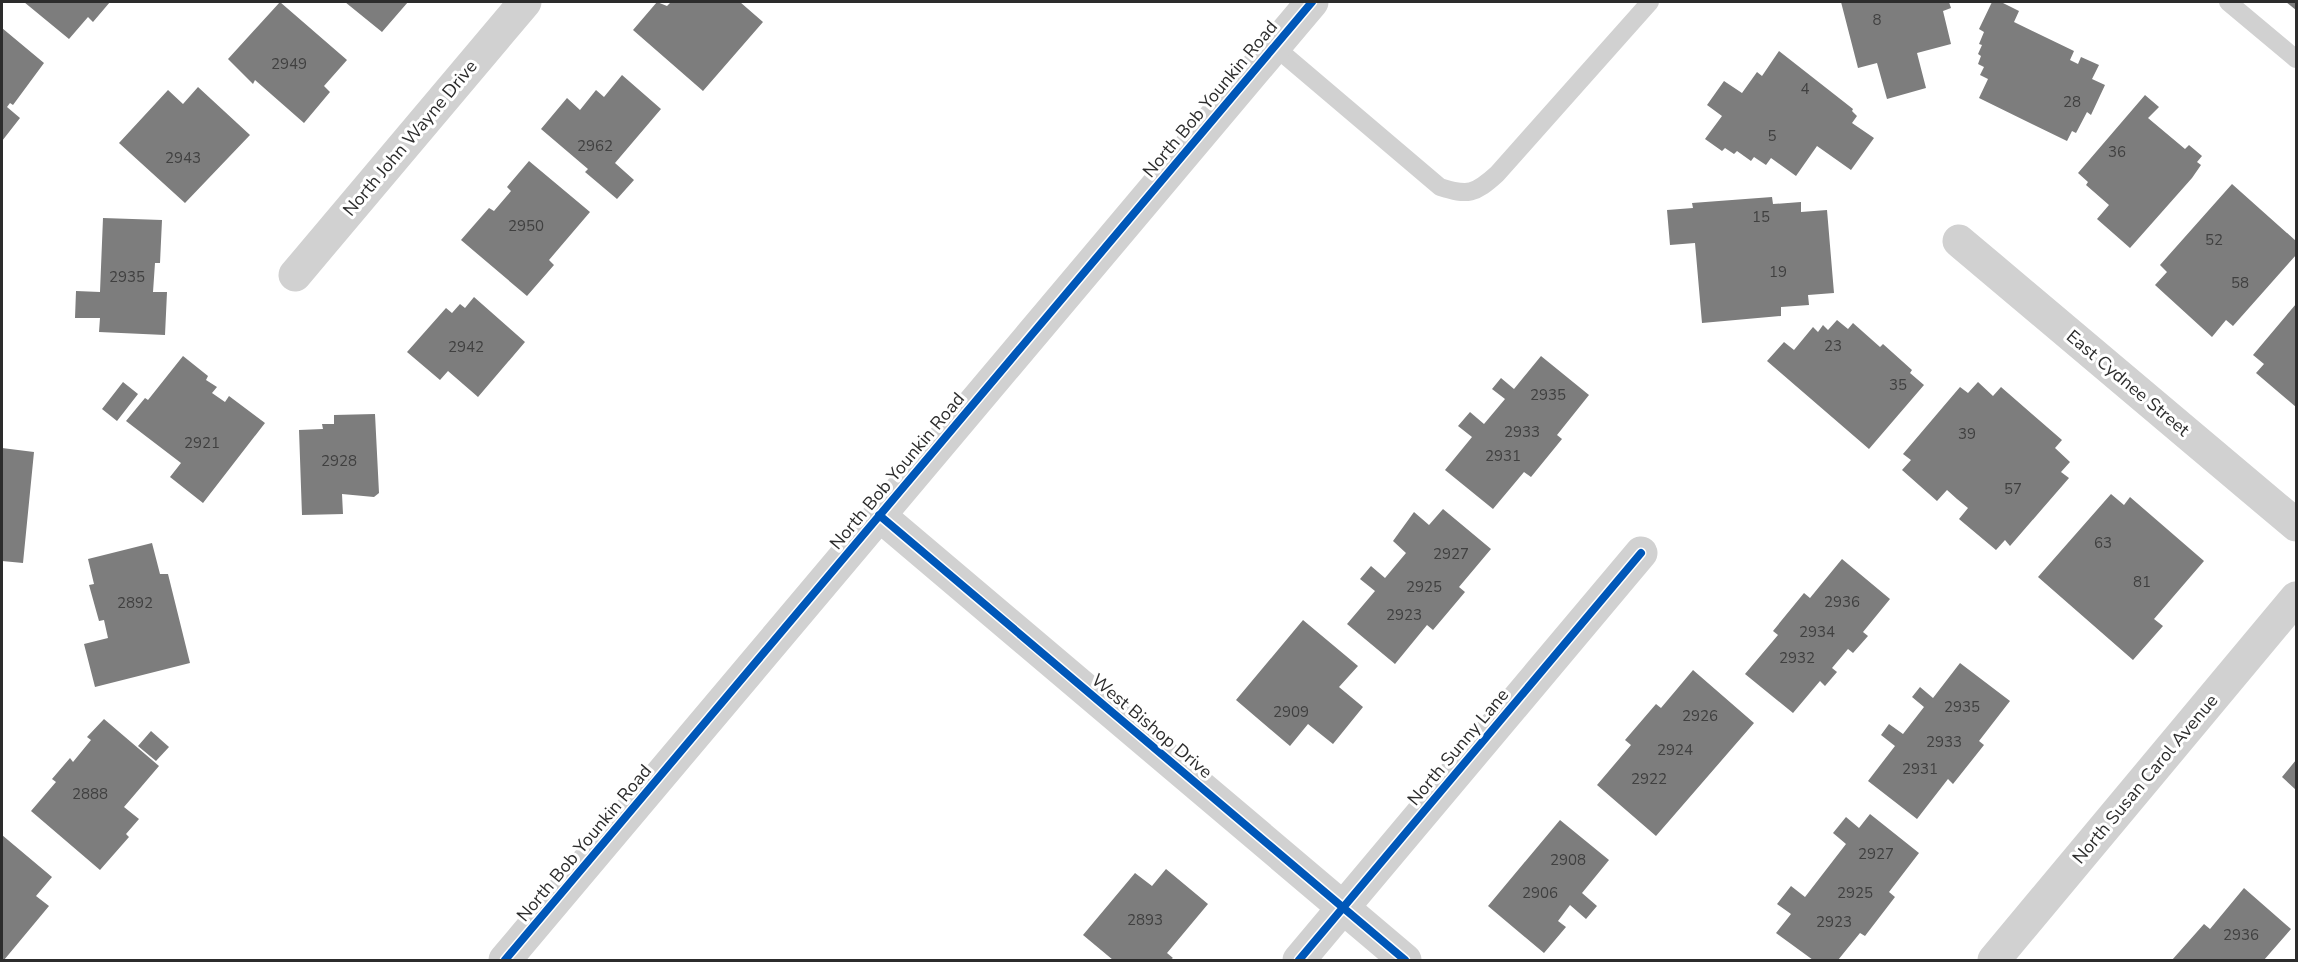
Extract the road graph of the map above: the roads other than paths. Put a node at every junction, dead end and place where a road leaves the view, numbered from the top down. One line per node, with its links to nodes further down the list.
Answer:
1 (525, 2): 8 (street, North John Wayne Drive)
2 (1312, 2): 5 (street, North Bob Younkin Road)
3 (1650, 2): 5 (lane)
4 (2228, 2): 6 (lane)
5 (1275, 46): 9 (street, North Bob Younkin Road)
6 (2296, 59)
7 (1959, 241): 10 (street, East Cydnee Street)
8 (295, 275)
9 (879, 514): 13 (street, West Bishop Drive); 14 (street, North Bob Younkin Road)
10 (2296, 525)
11 (1641, 553): 13 (street, North Sunny Lane)
12 (2296, 598): 17 (street, North Susan Carol Avenue)
13 (1343, 908): 15 (street, North Sunny Lane); 16 (street, West Bishop Drive)
14 (505, 960)
15 (1299, 960)
16 (1405, 960)
17 (1994, 960)

